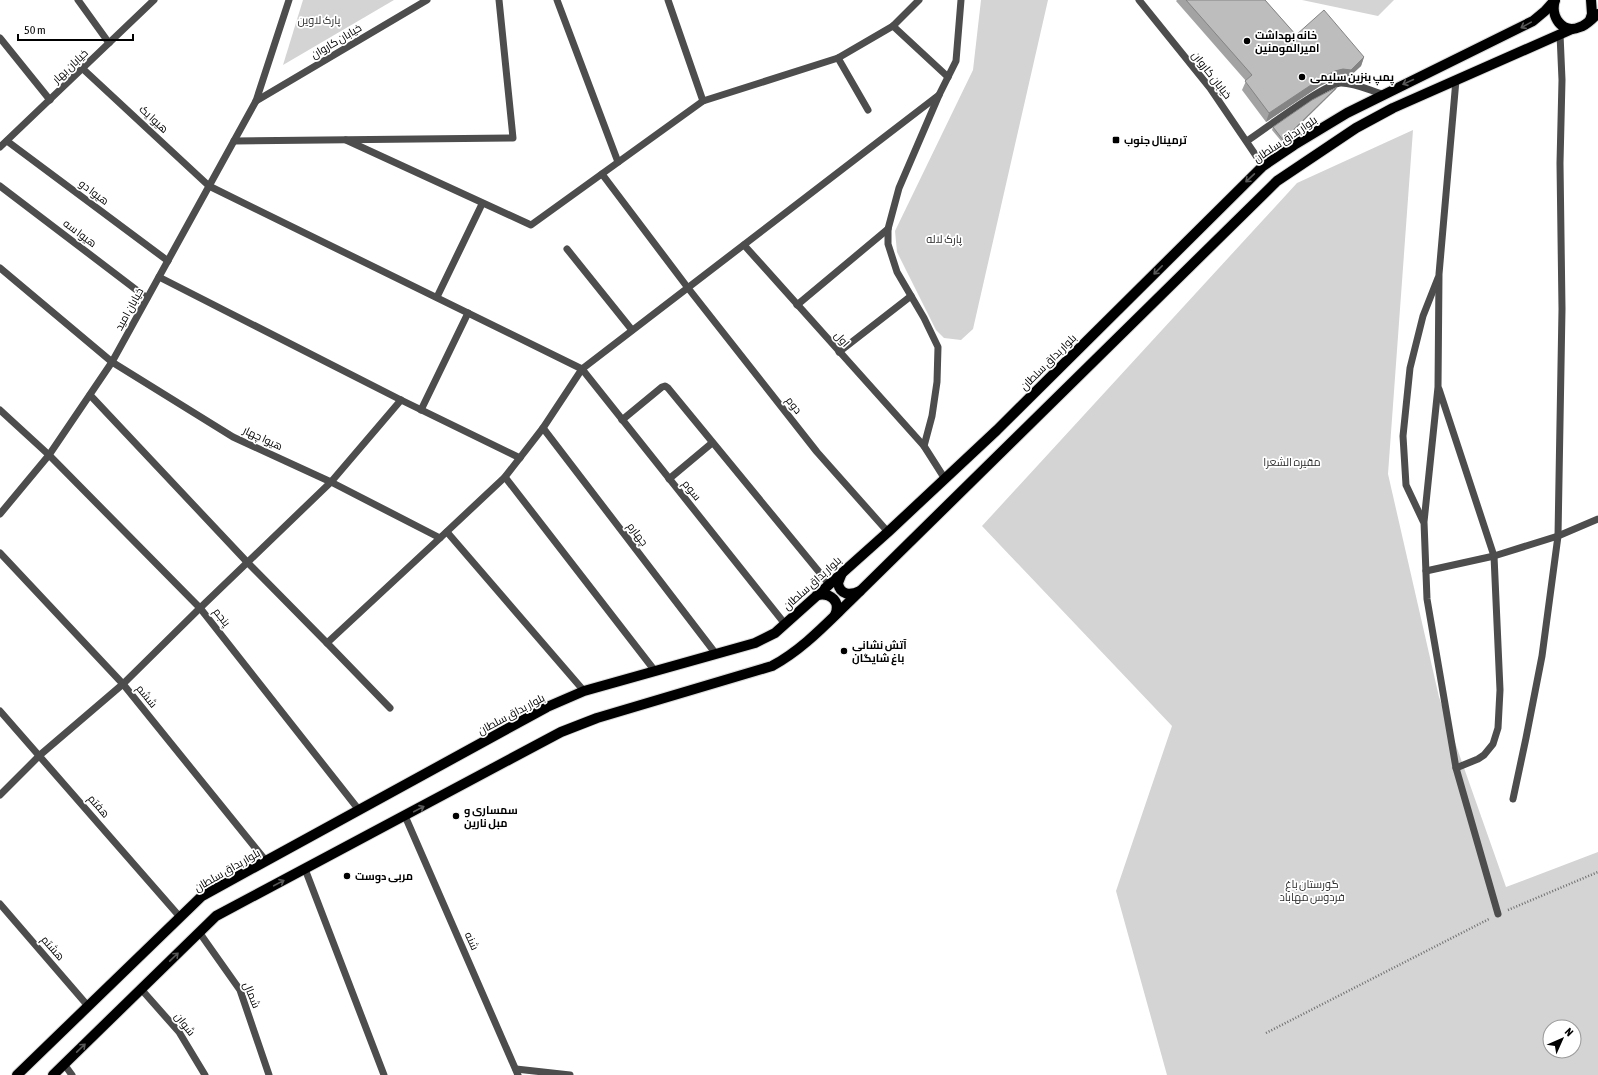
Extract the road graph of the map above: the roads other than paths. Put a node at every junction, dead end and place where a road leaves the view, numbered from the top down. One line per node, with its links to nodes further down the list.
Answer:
1 (78, 0): 18 (street)
2 (154, 0): 18 (street, خیابان بهار)
3 (289, 0): 26 (street, خیابان امید)
4 (427, 0): 26 (street, خیابان کاروان)
5 (499, 0): 29 (street)
6 (557, 0): 34 (street)
7 (668, 0): 27 (street)
8 (919, 0): 14 (street)
9 (961, 0): 21 (street)
10 (1139, 0): 32 (street, خیابان کاروان)
11 (1555, 0): 15 (main road); 23 (main road, بلوار بداق سلطان, one-way to 23)
12 (1591, 0): 13 (main road)
13 (1594, 17): 15 (main road)
14 (893, 26): 19 (street); 21 (street)
15 (1572, 29): 16 (main road)
16 (1560, 34): 22 (main road); 77 (street)
17 (0, 38): 25 (street)
18 (109, 43): 20 (street, خیابان بهار)
19 (838, 58): 27 (street); 28 (street)
20 (83, 69): 25 (street, خیابان بهار); 38 (street, هیوا یک)
21 (948, 78): 24 (street)
22 (1456, 80): 45 (street); 85 (main road)
23 (1382, 94): 32 (street); 35 (main road, بلوار بداق سلطان)
24 (939, 95): 40 (street); 41 (street)
25 (50, 100): 30 (street, خیابان بهار)
26 (256, 101): 31 (street, خیابان امید)
27 (703, 101): 34 (street)
28 (868, 110)
29 (346, 140): 31 (street); 39 (street)
30 (7, 141): 33 (street, خیابان بهار); 43 (street, هیوا دو)
31 (234, 141): 38 (street, خیابان امید)
32 (1247, 141): 35 (street, خیابان کاروان)
33 (0, 148)
34 (618, 162): 36 (street)
35 (1263, 166): 70 (main road, بلوار بداق سلطان, one-way to 70)
36 (602, 174): 39 (street); 47 (street, دوم)
37 (0, 186): 50 (street, هیوا سه)
38 (209, 186): 43 (street, خیابان امید); 49 (street, هیوا یک)
39 (482, 204): 49 (street)
40 (888, 230): 48 (street); 51 (street)
41 (744, 245): 47 (street); 51 (street, اول)
42 (567, 249): 53 (street)
43 (168, 261): 46 (street, خیابان امید)
44 (0, 268): 55 (street, هیوا چهار)
45 (1439, 274): 57 (street); 74 (street)
46 (159, 277): 50 (street, خیابان امید); 59 (street)
47 (688, 288): 53 (street); 76 (street, دوم)
48 (911, 296): 54 (street); 65 (street)
49 (437, 297): 52 (street, هیوا یک)
50 (147, 298): 55 (street, خیابان امید)
51 (797, 304): 54 (street, اول)
52 (468, 313): 56 (street, هیوا یک); 61 (street)
53 (632, 330): 56 (street)
54 (839, 352): 65 (street, اول)
55 (112, 362): 58 (street, خیابان امید); 71 (street, هیوا چهار)
56 (582, 369): 62 (street, سوم); 63 (street)
57 (1438, 387): 74 (street); 80 (street)
58 (90, 395): 66 (street, خیابان امید); 81 (street)
59 (401, 400): 61 (street); 71 (street)
60 (0, 410): 66 (street, پنجم)
61 (421, 410): 67 (street)
62 (622, 420): 64 (street); 69 (street, سوم)
63 (543, 428): 67 (street); 91 (street, چهارم)
64 (712, 443): 69 (street); 84 (street)
65 (924, 446): 70 (street, اول)
66 (49, 455): 72 (street, خیابان امید); 87 (street, پنجم)
67 (520, 458): 68 (street)
68 (505, 477): 75 (street); 92 (street)
69 (669, 478): 89 (street, سوم)
70 (945, 479): 76 (main road, بلوار بداق سلطان)
71 (331, 482): 78 (street, هیوا چهار); 81 (street)
72 (0, 514)
73 (1598, 520): 77 (street)
74 (1424, 522): 82 (street)
75 (447, 532): 78 (street); 94 (street)
76 (888, 532): 83 (main road, بلوار بداق سلطان)
77 (1558, 536): 80 (street); 100 (street)
78 (440, 538): 90 (street)
79 (0, 553): 93 (street, ششم)
80 (1494, 556): 82 (street); 98 (street)
81 (248, 563): 87 (street); 90 (street)
82 (1426, 571): 98 (street)
83 (842, 572): 84 (main road, بلوار بداق سلطان); 85 (main road)
84 (829, 584): 86 (main road, بلوار بداق سلطان)
85 (861, 590): 88 (main road)
86 (818, 595): 88 (main road); 89 (main road, بلوار بداق سلطان)
87 (200, 608): 93 (street); 101 (street, پنجم)
88 (835, 615): 102 (main road, one-way to 88)
89 (785, 624): 91 (main road, بلوار بداق سلطان)
90 (327, 643): 95 (street)
91 (716, 654): 92 (main road, بلوار بداق سلطان)
92 (655, 671): 94 (main road, بلوار بداق سلطان)
93 (123, 684): 97 (street); 103 (street, ششم)
94 (584, 692): 101 (main road, بلوار بداق سلطان)
95 (390, 708)
96 (0, 711): 97 (street, هفتم)
97 (40, 755): 99 (street); 107 (street, هفتم)
98 (1456, 768): 106 (street)
99 (0, 795)
100 (1513, 799)
101 (359, 810): 103 (main road, بلوار بداق سلطان)
102 (405, 816): 104 (main road); 112 (street, شنه)
103 (266, 861): 107 (main road, بلوار بداق سلطان)
104 (305, 869): 108 (main road, one-way to 104); 118 (street)
105 (0, 904): 110 (street, هشتم)
106 (1498, 914)
107 (180, 917): 110 (main road, بلوار بداق سلطان)
108 (199, 932): 109 (main road, one-way to 108); 117 (street, شمال)
109 (141, 989): 111 (main road, one-way to 109); 116 (street, شوان)
110 (88, 1006): 113 (main road, بلوار بداق سلطان)
111 (64, 1064): 114 (main road); 115 (street)
112 (517, 1072): 119 (street)
113 (17, 1075)
114 (53, 1075)
115 (72, 1075)
116 (205, 1075)
117 (269, 1075)
118 (384, 1075)
119 (570, 1075)

